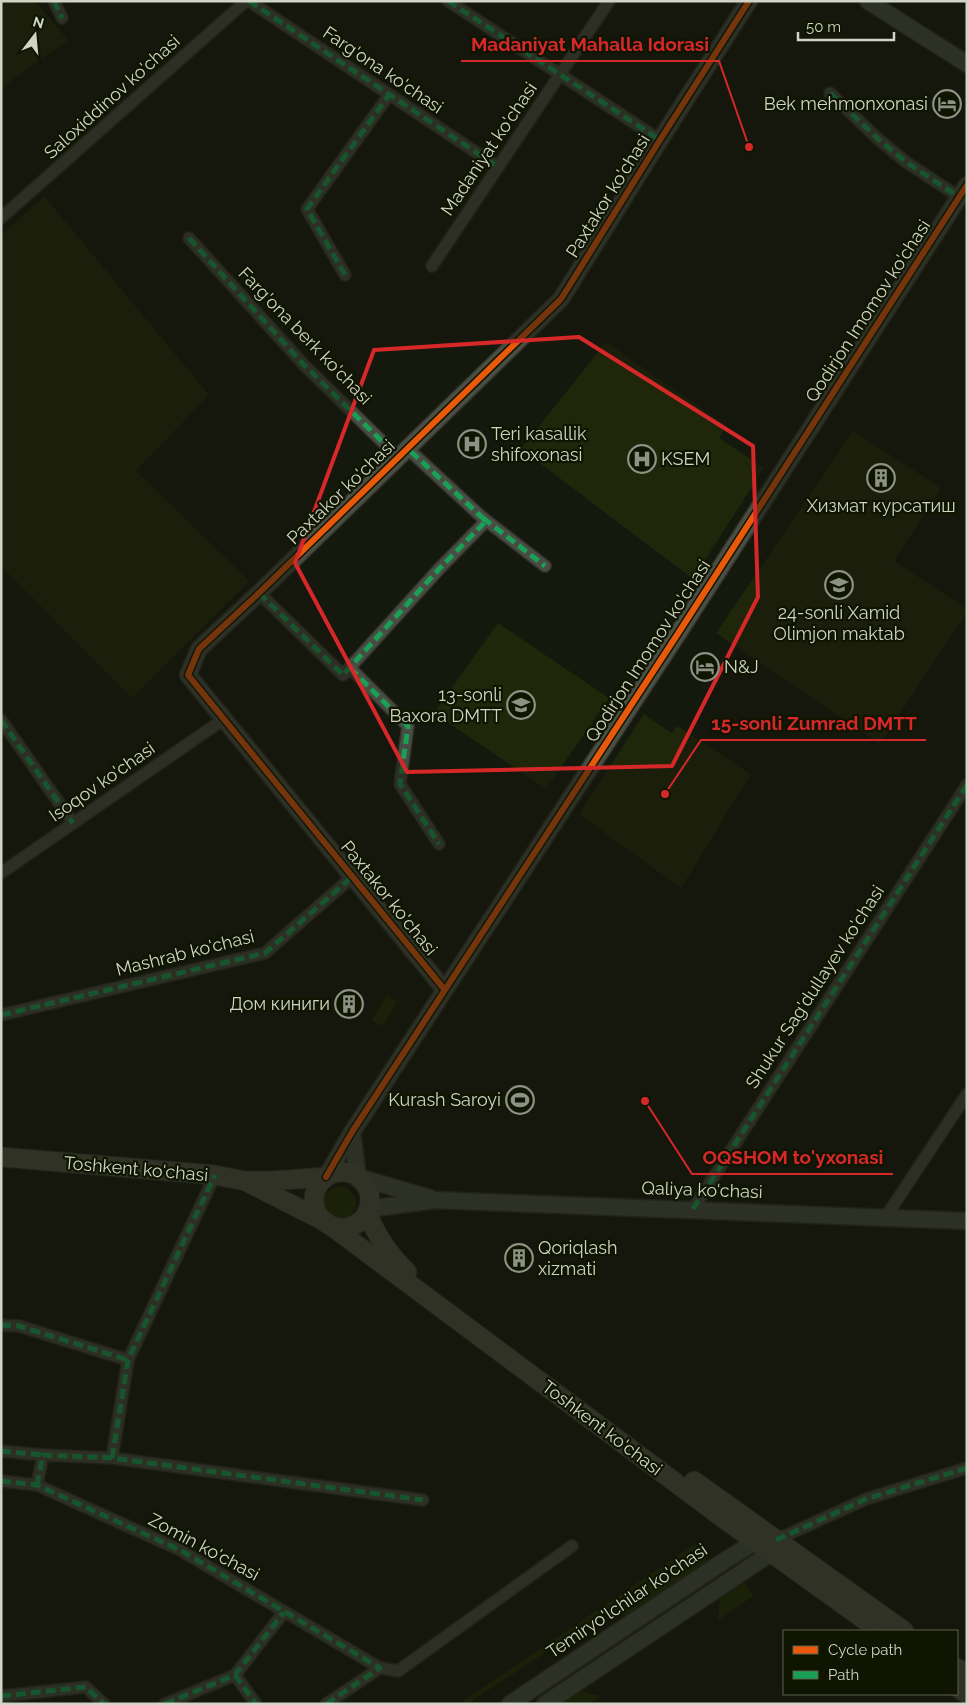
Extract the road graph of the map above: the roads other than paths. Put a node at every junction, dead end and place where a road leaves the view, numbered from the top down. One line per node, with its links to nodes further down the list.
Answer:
1 (54, 1): 7 (street)
2 (247, 1): 11 (street, Farg'ona ko'chasi); 15 (street, Saloxiddinov ko'chasi)
3 (448, 1): 9 (street)
4 (609, 1): 9 (street, Madaniyat ko'chasi)
5 (750, 1): 12 (street, Paxtakor ko'chasi)
6 (868, 1): 8 (street)
7 (62, 18)
8 (967, 64)
9 (560, 74): 12 (street); 13 (street, Madaniyat ko'chasi)
10 (830, 93): 14 (street)
11 (389, 95): 13 (street, Farg'ona ko'chasi); 18 (street)
12 (660, 140): 19 (street, Paxtakor ko'chasi)
13 (498, 166): 17 (street, Madaniyat ko'chasi)
14 (963, 191): 31 (street, Qodirjon Imomov ko'chasi)
15 (1, 218)
16 (189, 238): 19 (street, Farg'ona berk ko'chasi)
17 (432, 266)
18 (345, 275)
19 (403, 452): 20 (street, Farg'ona berk ko'chasi); 22 (street, Paxtakor ko'chasi)
20 (483, 518): 21 (street, Farg'ona berk ko'chasi); 23 (street)
21 (545, 566)
22 (259, 593): 23 (street); 24 (street, Paxtakor ko'chasi)
23 (350, 668): 28 (street)
24 (224, 719): 27 (street, Isoqov ko'chasi); 30 (street, Paxtakor ko'chasi)
25 (1, 720): 27 (street)
26 (967, 785): 41 (street, Shukur Sag'dullayev ko'chasi)
27 (73, 823): 29 (street, Isoqov ko'chasi)
28 (439, 844)
29 (1, 873)
30 (352, 877): 31 (street, Paxtakor ko'chasi); 32 (street, Mashrab ko'chasi)
31 (444, 989): 34 (street, Qodirjon Imomov ko'chasi)
32 (1, 1015)
33 (967, 1094): 43 (street)
34 (352, 1132): 37 (street, Qodirjon Imomov ko'chasi); 38 (street)
35 (1, 1157): 36 (main road, Toshkent ko'chasi)
36 (215, 1175): 39 (main road, Toshkent ko'chasi); 47 (street)
37 (326, 1177): 38 (main road); 39 (main road, Toshkent ko'chasi); 45 (main road)
38 (358, 1177): 40 (street); 42 (main road)
39 (245, 1181): 45 (main road)
40 (435, 1200): 41 (street, Qaliya ko'chasi); 42 (street)
41 (693, 1209): 43 (street, Qaliya ko'chasi)
42 (368, 1210): 45 (main road); 55 (main road, Toshkent ko'chasi)
43 (885, 1218): 44 (street, Qaliya ko'chasi)
44 (967, 1221)
45 (326, 1222): 55 (main road, Toshkent ko'chasi)
46 (1, 1325): 47 (street)
47 (128, 1360): 50 (street)
48 (1, 1451): 49 (street)
49 (43, 1455): 50 (street); 53 (street)
50 (112, 1458): 54 (street)
51 (967, 1468): 55 (street)
52 (1, 1482): 53 (street, Zomin ko'chasi)
53 (37, 1485): 57 (street, Zomin ko'chasi)
54 (423, 1500)
55 (770, 1542): 58 (main road, Toshkent ko'chasi); 59 (main road, Toshkent ko'chasi); 67 (street, Temiryo'lchilar ko'chasi); 68 (street)
56 (572, 1546): 60 (street)
57 (284, 1612): 60 (street, Zomin ko'chasi); 61 (street)
58 (879, 1630)
59 (902, 1630)
60 (380, 1668): 66 (street)
61 (235, 1675): 64 (street); 65 (street)
62 (1, 1696): 63 (street)
63 (104, 1704)
64 (165, 1704)
65 (256, 1704)
66 (326, 1704)
67 (510, 1704)
68 (545, 1704)

